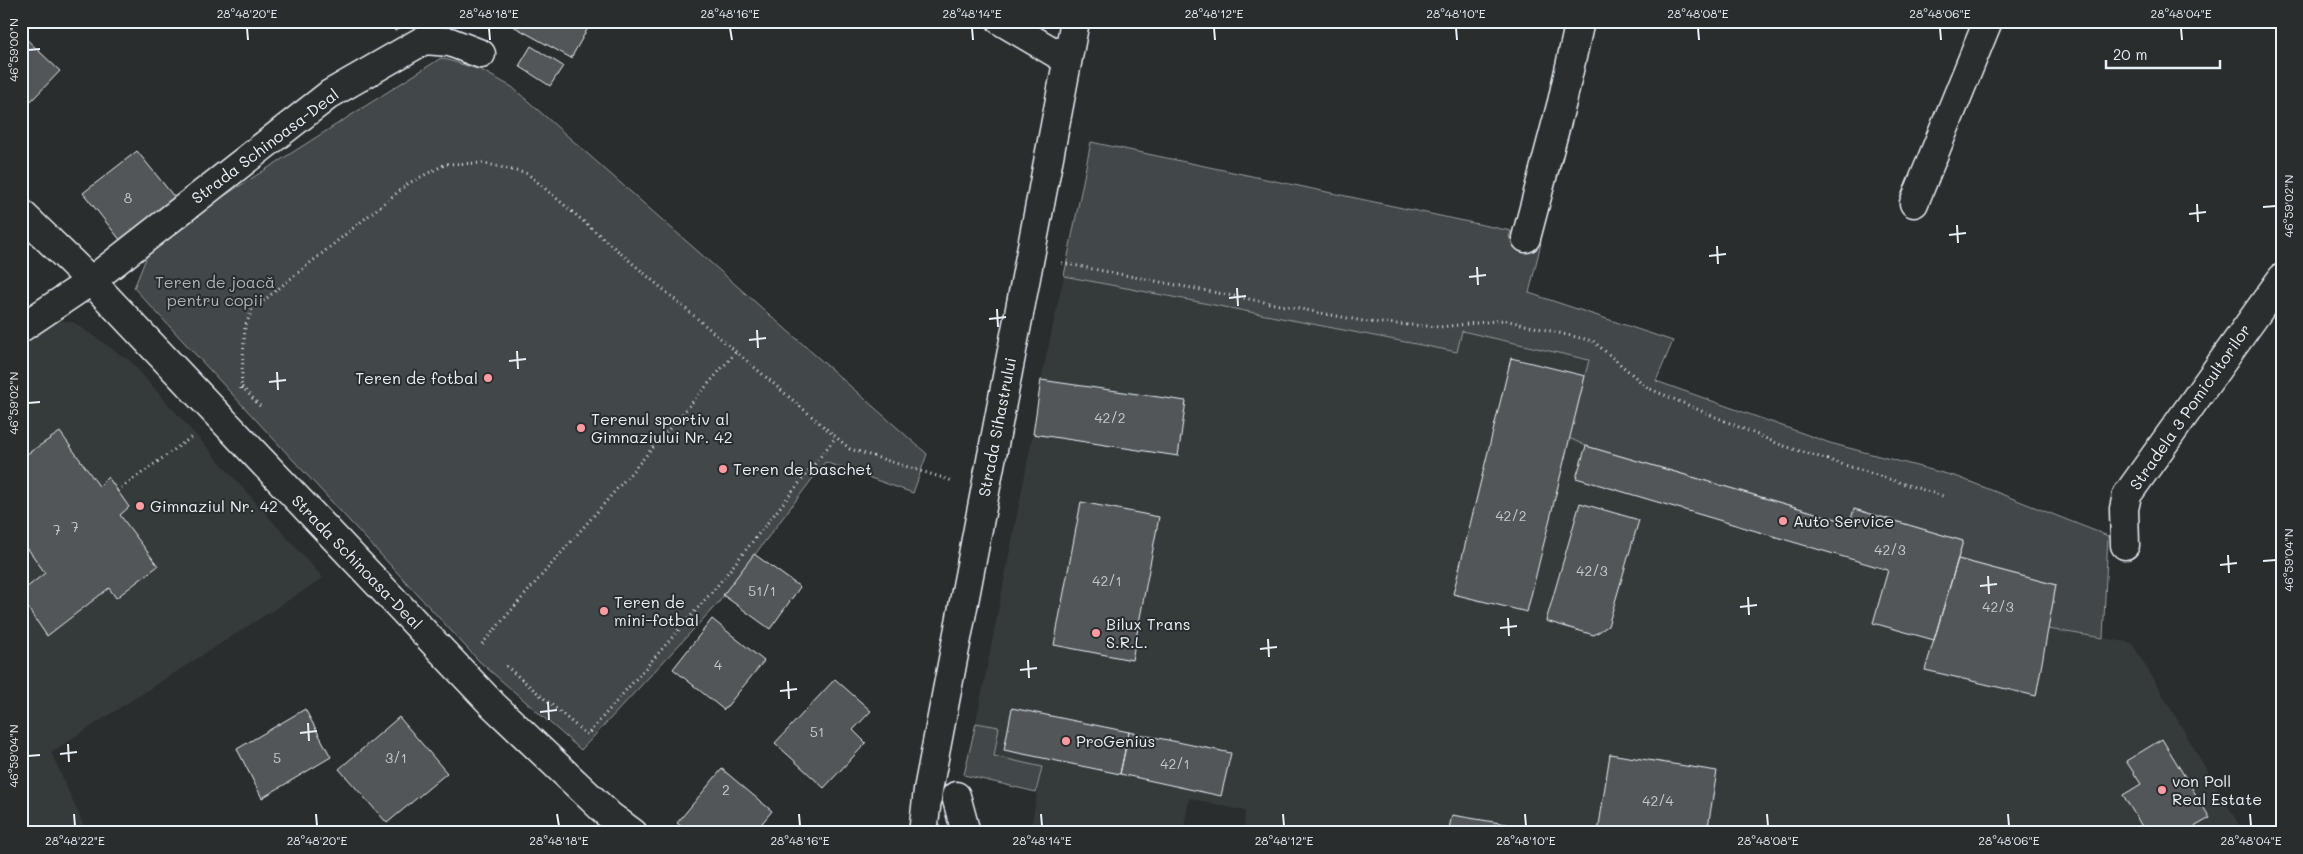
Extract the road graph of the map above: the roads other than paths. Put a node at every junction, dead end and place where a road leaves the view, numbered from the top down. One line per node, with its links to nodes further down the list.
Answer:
1 (1001, 21): 6 (street)
2 (1075, 21): 6 (street, Strada Sihastrului)
3 (1580, 21): 9 (street)
4 (1988, 21): 7 (street)
5 (481, 54): 11 (street, Strada Schinoasa-Deal)
6 (1067, 60): 16 (street, Strada Sihastrului)
7 (1914, 203)
8 (21, 213): 11 (street, Strada Schinoasa-Deal)
9 (1526, 238)
10 (2282, 278): 13 (street, Stradela 3 Pomicultorilor)
11 (91, 281): 12 (street, Strada Schinoasa-Deal); 15 (street, Strada Schinoasa-Deal)
12 (21, 328)
13 (2125, 545)
14 (956, 796): 17 (street)
15 (633, 833)
16 (923, 833)
17 (966, 833)

